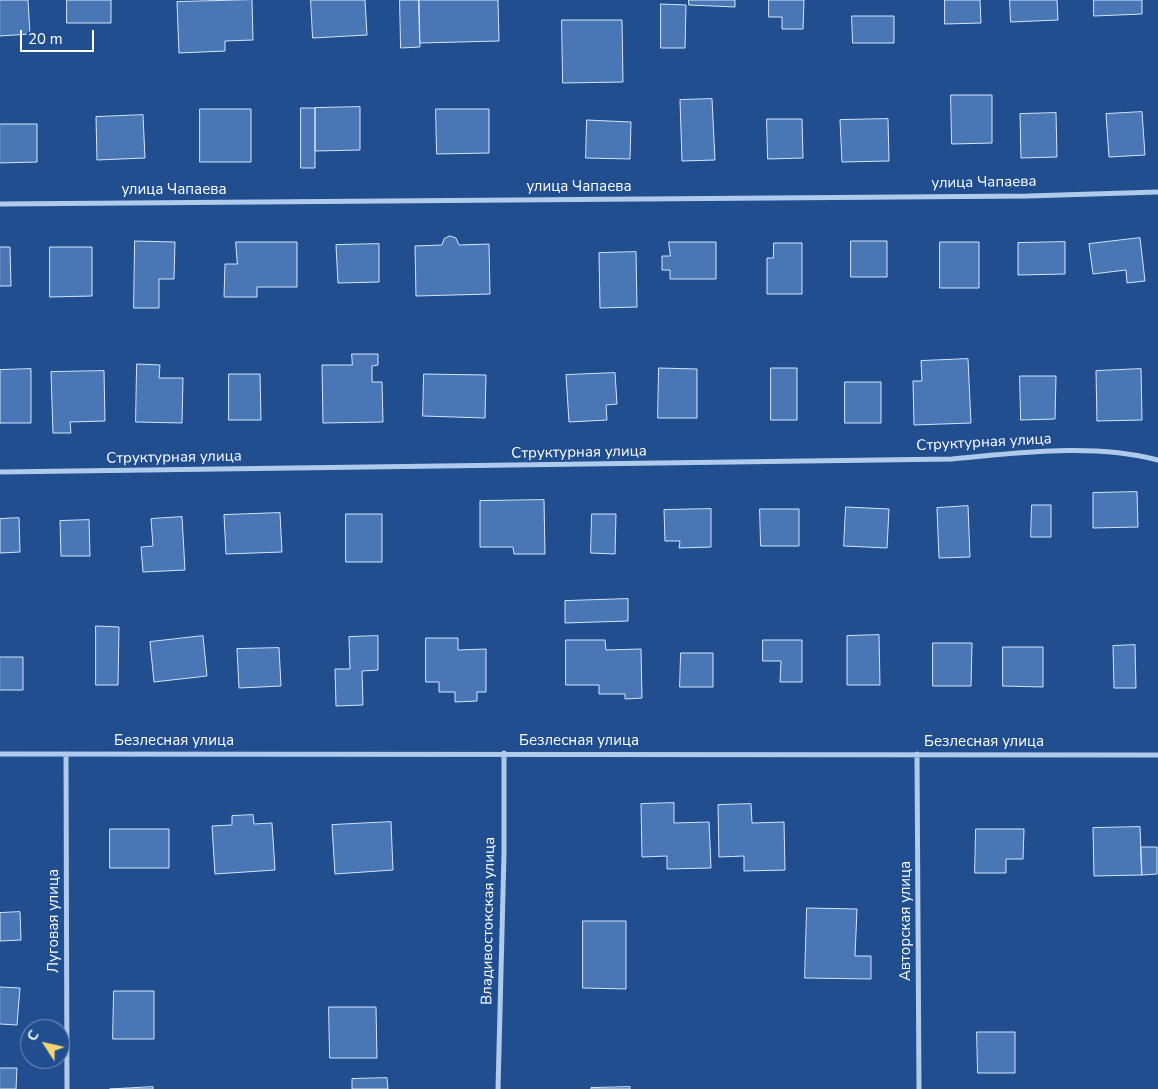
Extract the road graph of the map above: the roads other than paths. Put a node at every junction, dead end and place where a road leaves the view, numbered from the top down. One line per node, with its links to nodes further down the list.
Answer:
1 (1158, 192): 2 (street, улица Чапаева)
2 (0, 204)
3 (1158, 460): 4 (street, Структурная улица)
4 (0, 472)
5 (504, 753): 7 (street, Безлесная улица); 8 (street, Безлесная улица); 11 (street, Владивостокская улица)
6 (0, 754): 7 (street, Безлесная улица)
7 (66, 754): 10 (street, Луговая улица)
8 (917, 754): 9 (street, Безлесная улица); 12 (street, Авторская улица)
9 (1158, 755)
10 (67, 1089)
11 (498, 1089)
12 (919, 1089)

